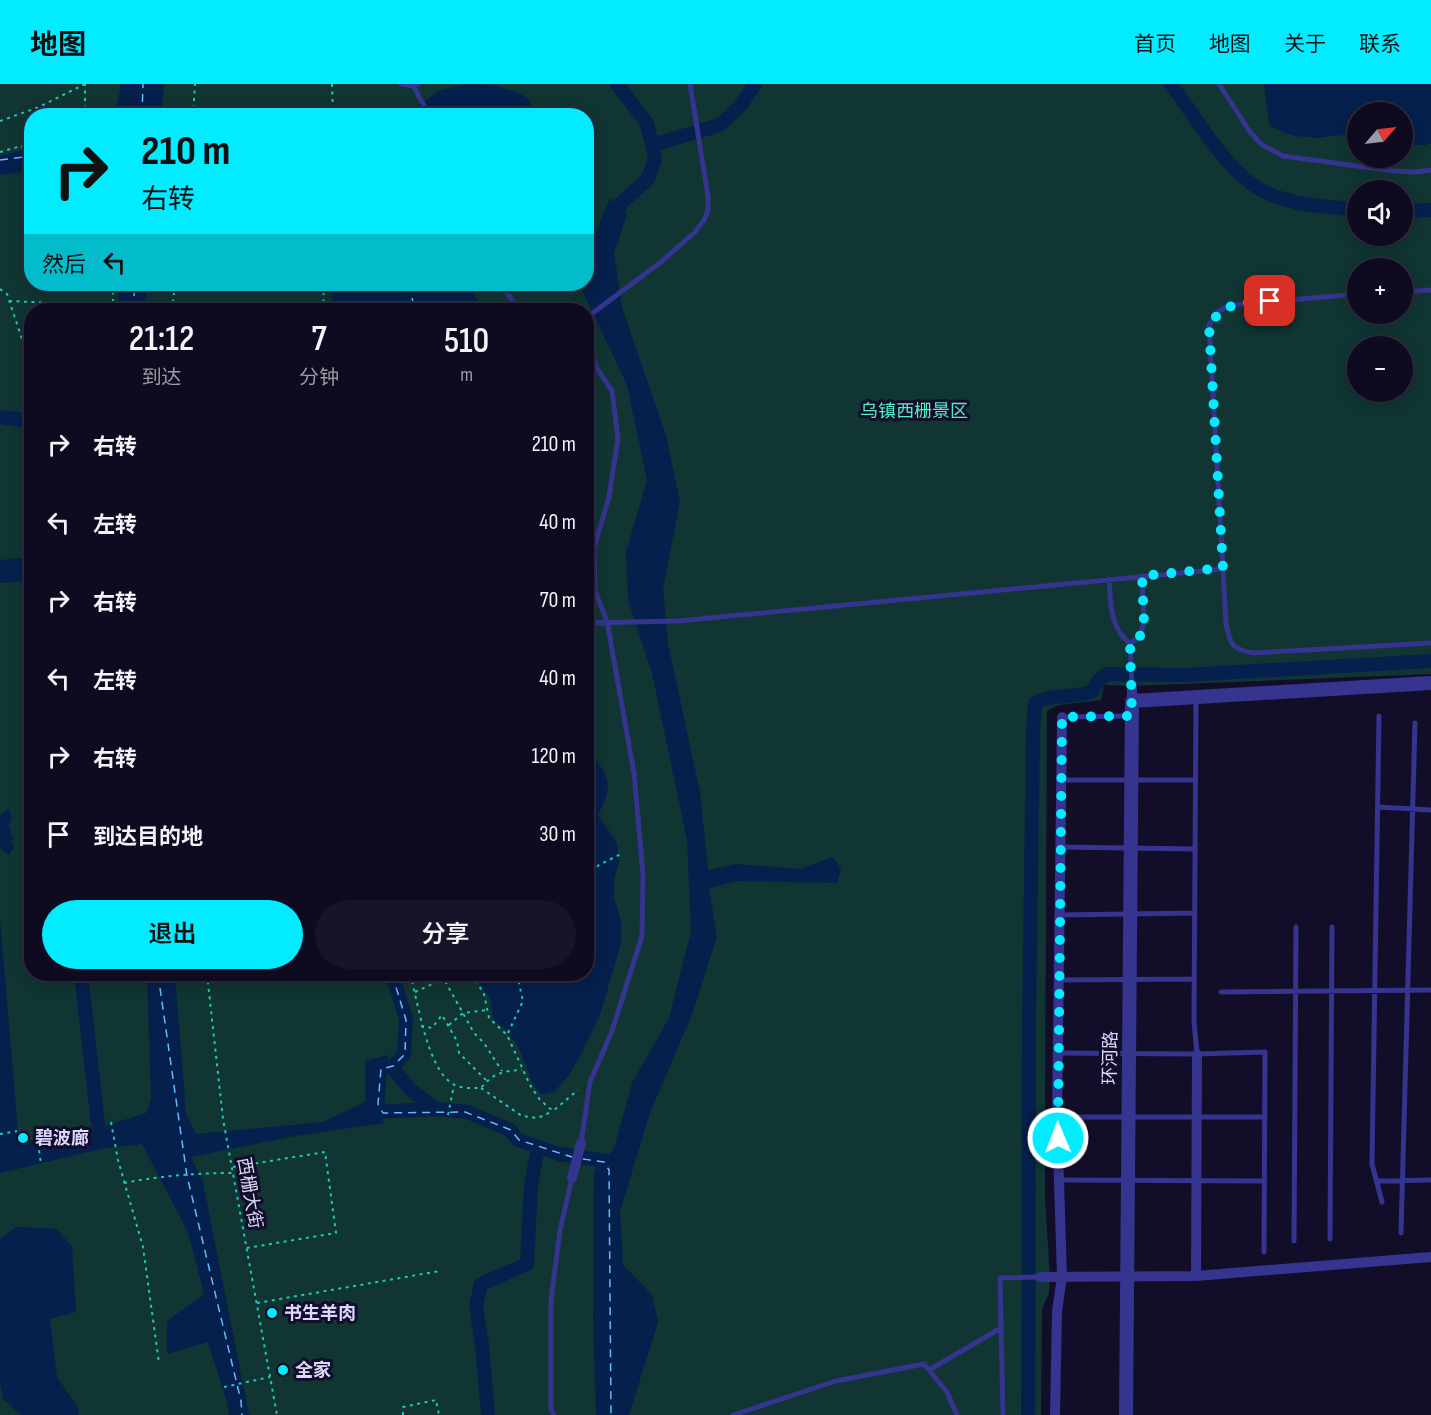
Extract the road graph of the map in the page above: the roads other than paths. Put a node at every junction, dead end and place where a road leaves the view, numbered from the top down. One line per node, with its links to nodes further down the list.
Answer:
1 (401, 84): 4 (lane)
2 (690, 84): 10 (lane)
3 (1219, 84): 6 (lane)
4 (416, 85): 5 (lane)
5 (426, 108)
6 (1431, 170)
7 (1431, 290): 8 (lane)
8 (1413, 291)
9 (1347, 295): 13 (lane)
10 (594, 312)
11 (594, 360): 12 (lane)
12 (596, 367): 16 (lane)
13 (1223, 568): 14 (lane); 18 (lane)
14 (1142, 576): 15 (lane); 19 (lane)
15 (1109, 579): 16 (lane); 19 (lane)
16 (607, 621): 17 (lane); 57 (lane)
17 (594, 622)
18 (1431, 643)
19 (1130, 644): 21 (lane)
20 (1431, 683): 22 (street)
21 (1132, 694): 22 (street); 23 (street, 环河路)
22 (1196, 697): 29 (lane)
23 (1132, 716): 24 (lane); 28 (street, 环河路)
24 (1062, 717): 27 (street)
25 (1379, 717): 30 (lane)
26 (1415, 723): 31 (lane)
27 (1061, 780): 28 (lane); 33 (street)
28 (1131, 780): 29 (lane); 34 (street, 环河路)
29 (1196, 780): 35 (lane)
30 (1378, 807): 31 (lane); 44 (lane)
31 (1412, 810): 32 (lane); 45 (lane)
32 (1431, 810)
33 (1060, 847): 34 (lane); 38 (street)
34 (1131, 848): 35 (lane); 36 (street, 环河路)
35 (1195, 849): 37 (lane)
36 (1130, 914): 37 (lane); 38 (lane); 41 (street, 环河路)
37 (1195, 914): 42 (lane)
38 (1060, 915): 43 (street)
39 (1296, 927): 47 (lane)
40 (1332, 927): 48 (lane)
41 (1129, 979): 42 (lane); 43 (lane); 51 (street, 环河路)
42 (1194, 979): 52 (lane)
43 (1059, 980): 50 (street)
44 (1375, 990): 45 (lane); 48 (lane); 64 (lane)
45 (1407, 990): 46 (lane); 65 (lane)
46 (1431, 990)
47 (1296, 991): 48 (lane); 49 (lane); 69 (lane)
48 (1331, 991): 68 (lane)
49 (1221, 992)
50 (1058, 1053): 51 (lane); 53 (street)
51 (1128, 1054): 52 (lane); 54 (street, 环河路)
52 (1197, 1054): 55 (street); 56 (lane)
53 (1057, 1117): 54 (lane); 59 (street)
54 (1128, 1117): 55 (lane); 61 (street, 环河路)
55 (1197, 1117): 56 (lane); 62 (street)
56 (1264, 1117): 63 (lane)
57 (581, 1143): 58 (street)
58 (572, 1178): 79 (lane)
59 (1059, 1180): 61 (lane); 75 (street)
60 (1431, 1180): 65 (lane)
61 (1127, 1181): 62 (lane); 73 (street, 环河路)
62 (1197, 1181): 63 (lane); 72 (street)
63 (1264, 1181): 70 (lane)
64 (1376, 1181): 65 (lane); 66 (lane)
65 (1402, 1181): 67 (lane)
66 (1382, 1202)
67 (1401, 1233)
68 (1330, 1239)
69 (1294, 1241)
70 (1264, 1252)
71 (1431, 1257): 72 (street)
72 (1196, 1275): 73 (street)
73 (1126, 1276): 75 (street); 83 (street, 环河路)
74 (1040, 1277): 75 (street); 76 (lane)
75 (1062, 1277): 82 (street)
76 (1001, 1328): 77 (lane); 81 (lane)
77 (929, 1370): 78 (lane); 80 (lane)
78 (956, 1413)
79 (554, 1415)
80 (733, 1415)
81 (1003, 1415)
82 (1055, 1415)
83 (1126, 1415)

